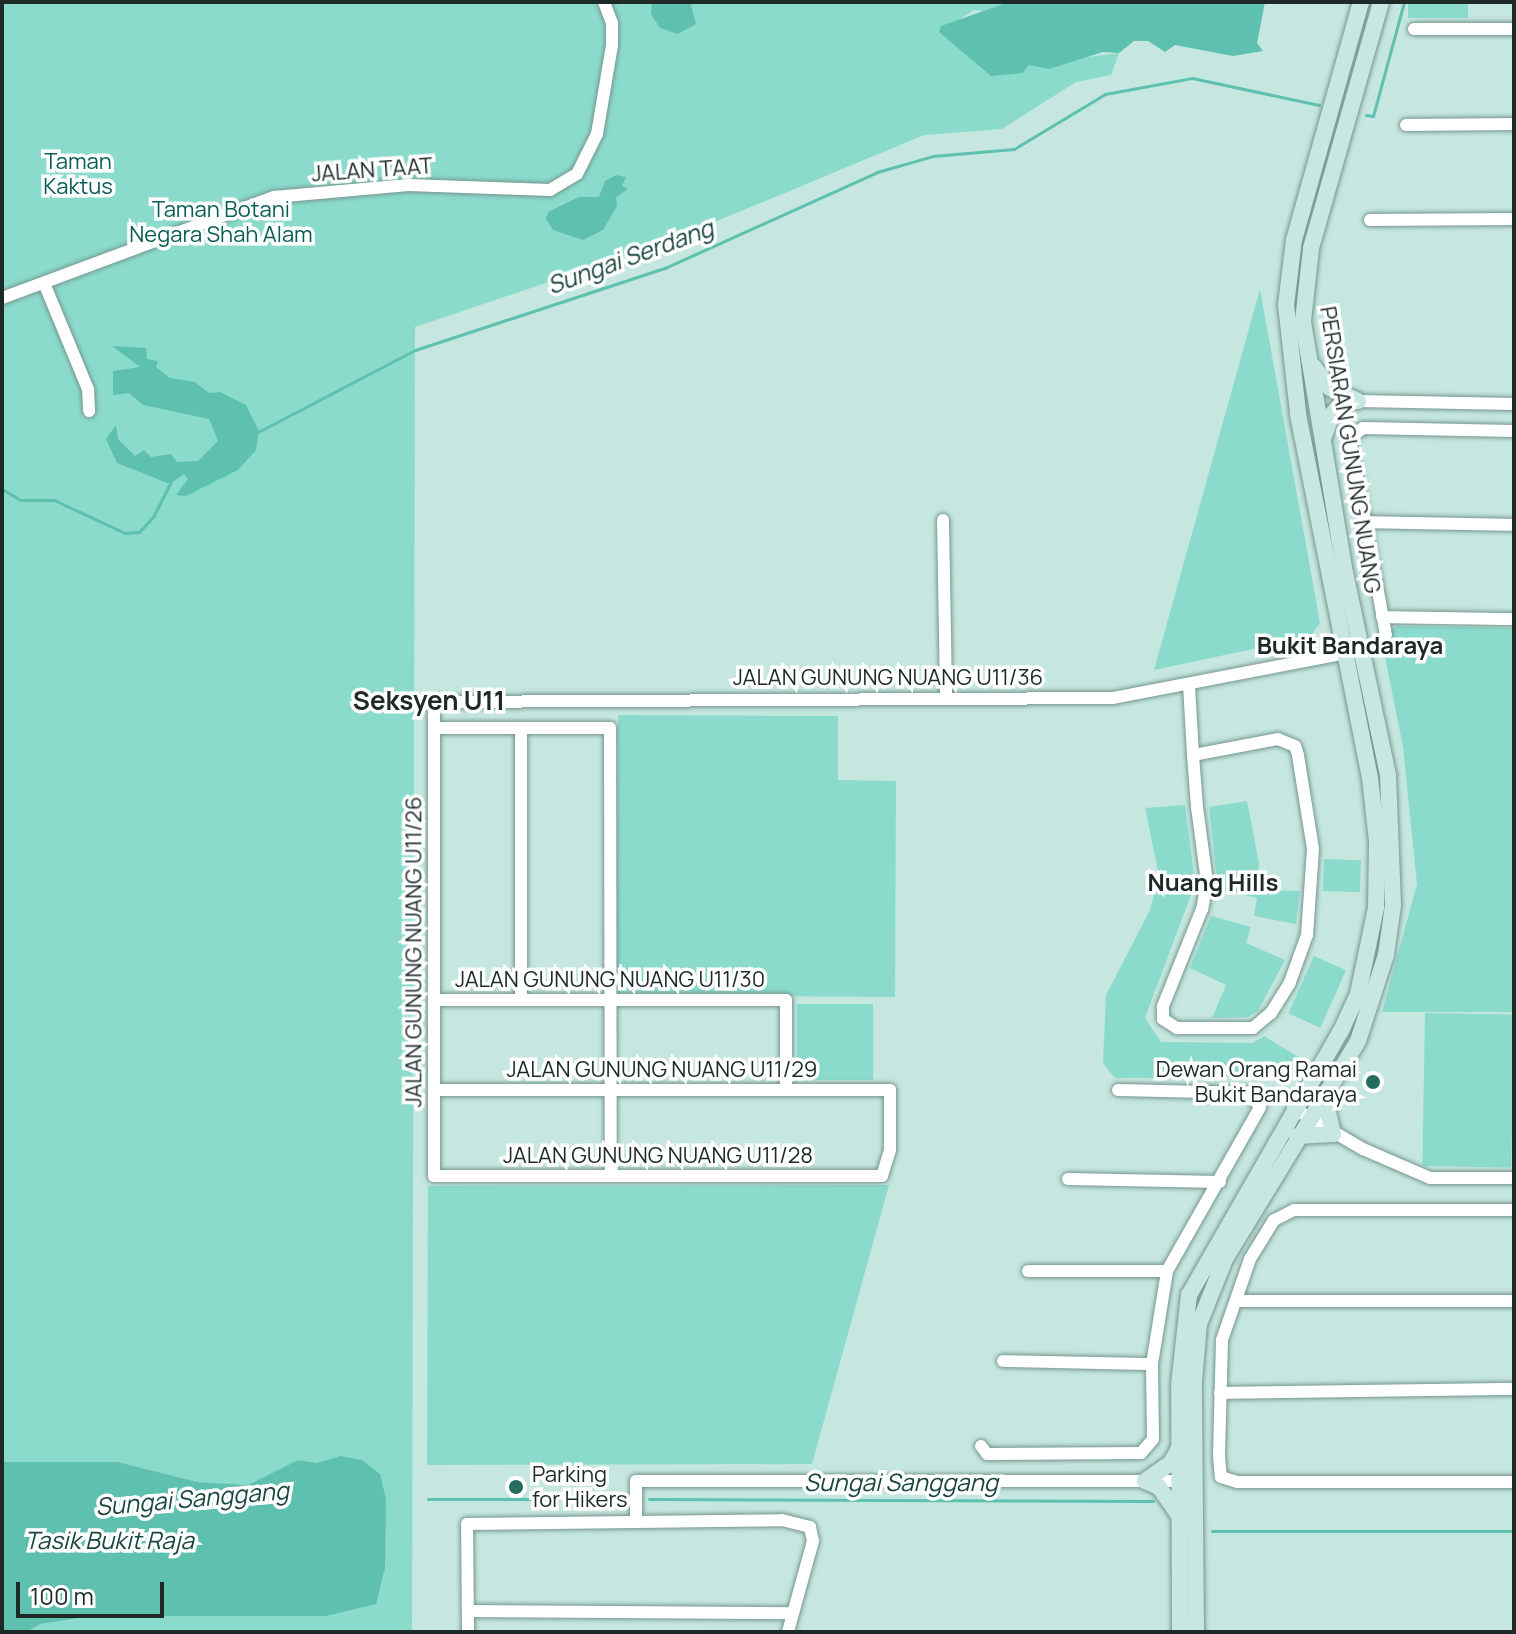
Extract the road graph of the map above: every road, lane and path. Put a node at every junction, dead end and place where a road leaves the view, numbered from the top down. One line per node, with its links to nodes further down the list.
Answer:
1 (604, 2): 10 (street, JALAN TAAT)
2 (1361, 2): 27 (street, PERSIARAN GUNUNG NUANG)
3 (1381, 2): 12 (street, PERSIARAN GUNUNG NUANG)
4 (1414, 29): 5 (street)
5 (1514, 29)
6 (1514, 124): 7 (street)
7 (1406, 125)
8 (1514, 219): 9 (street)
9 (1370, 220)
10 (44, 283): 11 (street, JALAN TAAT); 16 (street)
11 (2, 298)
12 (1309, 359): 13 (street); 19 (street, PERSIARAN GUNUNG NUANG)
13 (1358, 401): 14 (street); 19 (street)
14 (1454, 403): 15 (street); 17 (street)
15 (1514, 404)
16 (89, 411)
17 (1454, 430): 18 (street); 21 (street)
18 (1514, 431)
19 (1324, 441): 26 (street, PERSIARAN GUNUNG NUANG)
20 (943, 520): 29 (street)
21 (1364, 522): 22 (street); 23 (street)
22 (1514, 525)
23 (1382, 617): 24 (street); 25 (street)
24 (1514, 619)
25 (1386, 635)
26 (1362, 650): 27 (street, JALAN GUNUNG NUANG U11/36); 40 (street, PERSIARAN GUNUNG NUANG)
27 (1345, 654): 28 (street, JALAN GUNUNG NUANG U11/36); 41 (street, PERSIARAN GUNUNG NUANG)
28 (1189, 685): 29 (street, JALAN GUNUNG NUANG U11/36); 32 (street)
29 (946, 698): 30 (street, JALAN GUNUNG NUANG U11/36)
30 (434, 728): 31 (street); 33 (street, JALAN GUNUNG NUANG U11/26)
31 (521, 728): 34 (street); 35 (street)
32 (1193, 755): 32 (street)
33 (434, 1000): 34 (street, JALAN GUNUNG NUANG U11/30); 36 (street, JALAN GUNUNG NUANG U11/26)
34 (521, 1000): 35 (street, JALAN GUNUNG NUANG U11/30)
35 (611, 1000): 37 (street); 38 (street, JALAN GUNUNG NUANG U11/30)
36 (434, 1090): 37 (street, JALAN GUNUNG NUANG U11/29); 45 (street, JALAN GUNUNG NUANG U11/26)
37 (611, 1090): 38 (street, JALAN GUNUNG NUANG U11/29); 46 (street)
38 (786, 1090): 47 (street, JALAN GUNUNG NUANG U11/29)
39 (1118, 1090): 50 (street)
40 (1324, 1094): 42 (street, PERSIARAN GUNUNG NUANG); 43 (street)
41 (1293, 1108): 42 (street); 61 (street, PERSIARAN GUNUNG NUANG)
42 (1308, 1118): 43 (street); 44 (street, PERSIARAN GUNUNG NUANG)
43 (1333, 1134): 44 (street); 48 (street)
44 (1297, 1136): 65 (street, PERSIARAN GUNUNG NUANG)
45 (434, 1176): 46 (street, JALAN GUNUNG NUANG U11/28)
46 (611, 1176): 47 (street, JALAN GUNUNG NUANG U11/28)
47 (882, 1176)
48 (1514, 1178)
49 (1068, 1179): 50 (street)
50 (1220, 1182): 53 (street)
51 (1514, 1210): 54 (street)
52 (1028, 1271): 53 (street)
53 (1167, 1271): 57 (street)
54 (1236, 1301): 55 (street); 59 (street)
55 (1514, 1301)
56 (1003, 1361): 57 (street)
57 (1152, 1364): 62 (street)
58 (1514, 1389): 59 (street)
59 (1220, 1393): 66 (street)
60 (981, 1446): 62 (street)
61 (1179, 1448): 64 (street); 65 (street, PERSIARAN GUNUNG NUANG)
62 (1078, 1454): 63 (street)
63 (1079, 1481): 64 (street); 68 (street)
64 (1145, 1481): 65 (street); 67 (street)
65 (1187, 1481): 67 (street, PERSIARAN GUNUNG NUANG); 74 (street, PERSIARAN GUNUNG NUANG)
66 (1514, 1482)
67 (1179, 1515): 73 (street, PERSIARAN GUNUNG NUANG)
68 (636, 1522): 69 (street); 70 (street)
69 (468, 1611): 70 (street); 71 (street)
70 (792, 1613): 72 (street)
71 (468, 1632)
72 (788, 1632)
73 (1180, 1632)
74 (1196, 1632)

